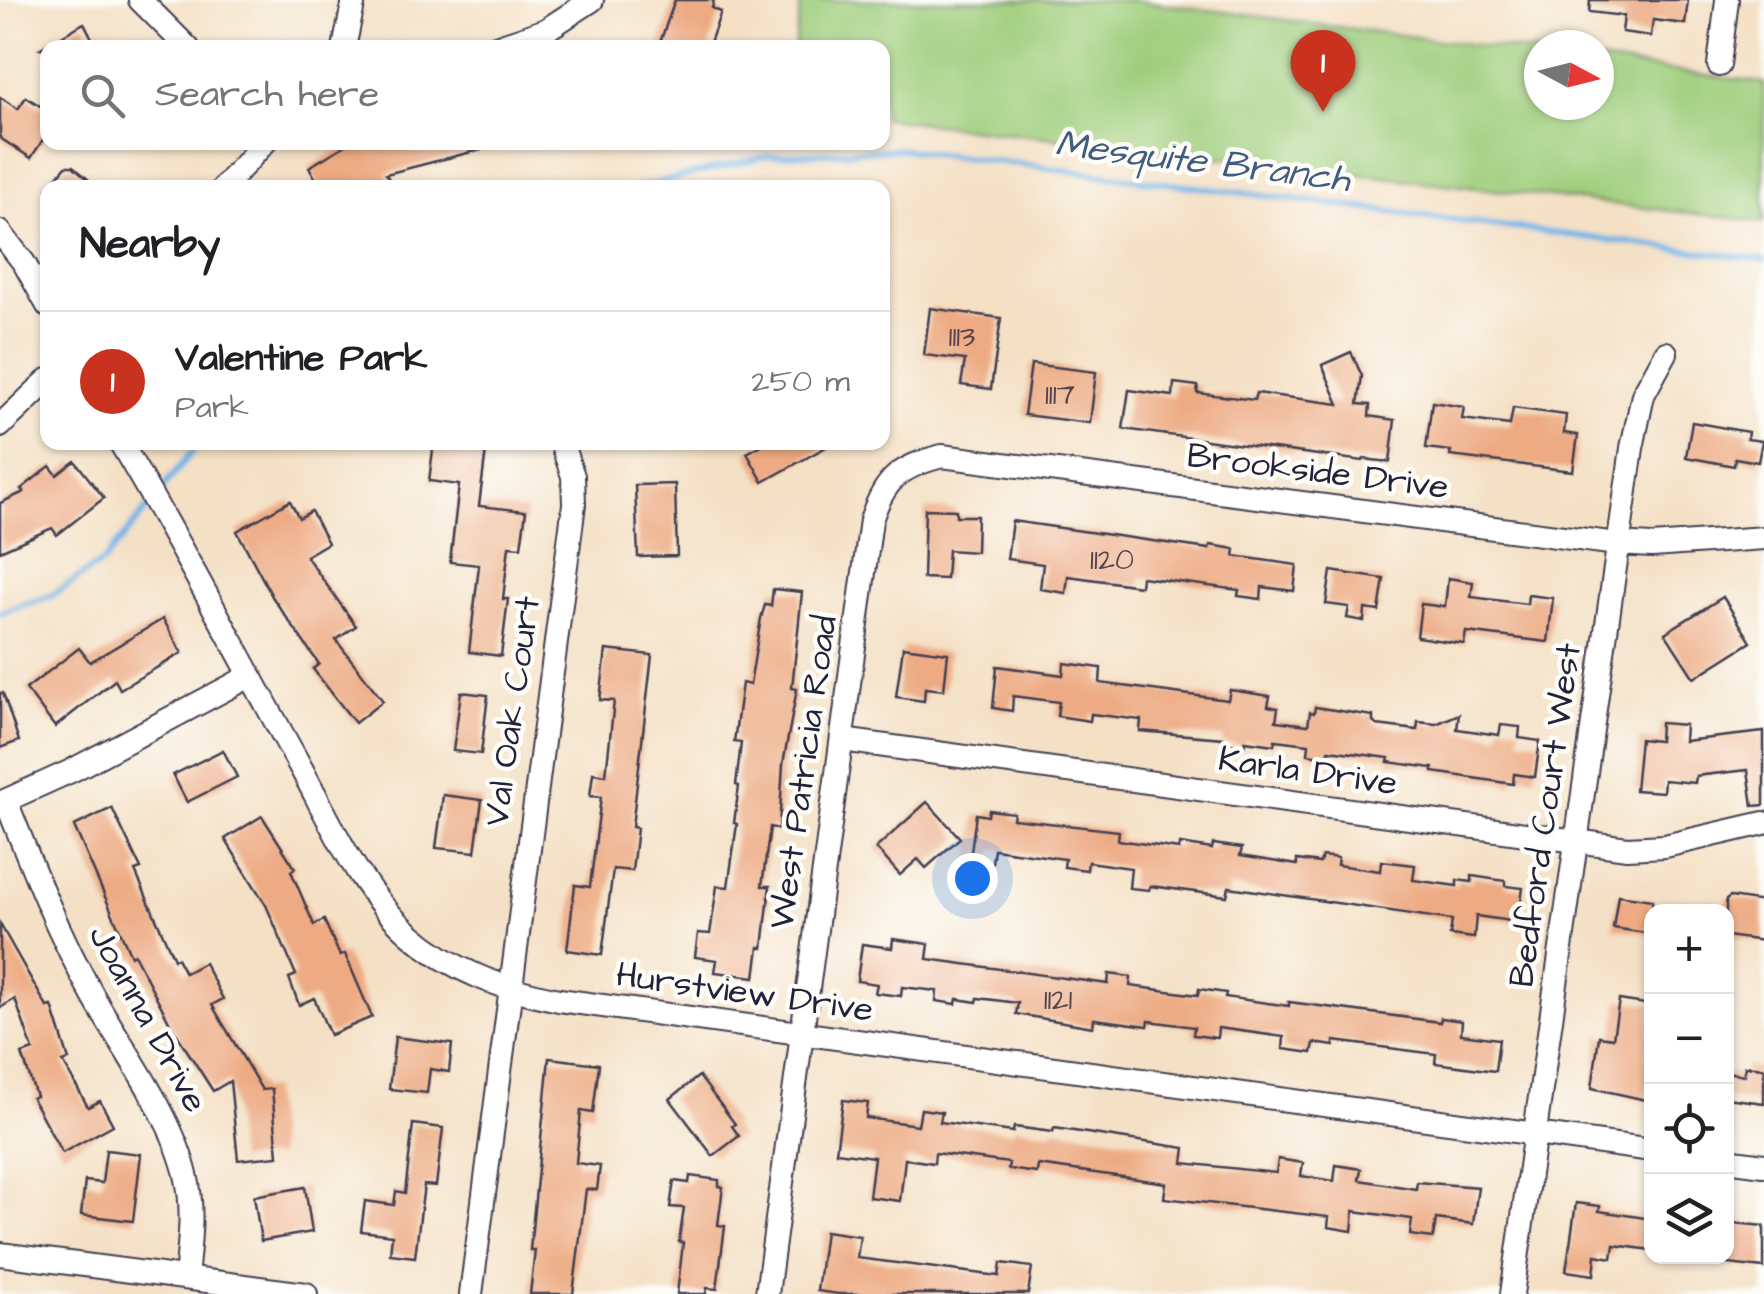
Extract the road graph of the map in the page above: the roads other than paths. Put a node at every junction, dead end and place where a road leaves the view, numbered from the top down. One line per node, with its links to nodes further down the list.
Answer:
1 (140, 0): 5 (street)
2 (354, 0): 6 (street)
3 (592, 0): 7 (street)
4 (1727, 0): 8 (street)
5 (180, 40)
6 (346, 40)
7 (516, 40)
8 (1719, 65)
9 (258, 150): 10 (street)
10 (230, 180)
11 (0, 232): 12 (street)
12 (40, 292)
13 (1666, 353): 20 (street, Bedford Court West)
14 (40, 388): 15 (street)
15 (0, 426)
16 (125, 450): 21 (street, Hurstview Drive)
17 (564, 450): 26 (street, Val Oak Court)
18 (879, 498): 20 (street, Brookside Drive); 22 (street, West Patricia Road)
19 (1764, 538): 20 (street, Brookside Drive)
20 (1617, 544): 25 (street, Bedford Court West)
21 (250, 676): 23 (street); 26 (street, Hurstview Drive)
22 (842, 740): 25 (street, Karla Drive); 27 (street, West Patricia Road)
23 (3, 802): 33 (street, Joanna Drive)
24 (1764, 823): 25 (street, Karla Drive)
25 (1577, 842): 28 (street, Bedford Court West)
26 (510, 990): 27 (street, Hurstview Drive); 35 (street, Val Oak Court)
27 (802, 1035): 28 (street, Hurstview Drive); 36 (street, West Patricia Road)
28 (1534, 1133): 29 (street, Hurstview Drive); 37 (street, Bedford Court West)
29 (1644, 1149)
30 (1734, 1161): 31 (street)
31 (1764, 1165)
32 (0, 1254): 33 (street)
33 (186, 1278): 34 (street)
34 (306, 1294)
35 (472, 1294)
36 (766, 1294)
37 (1512, 1294)

